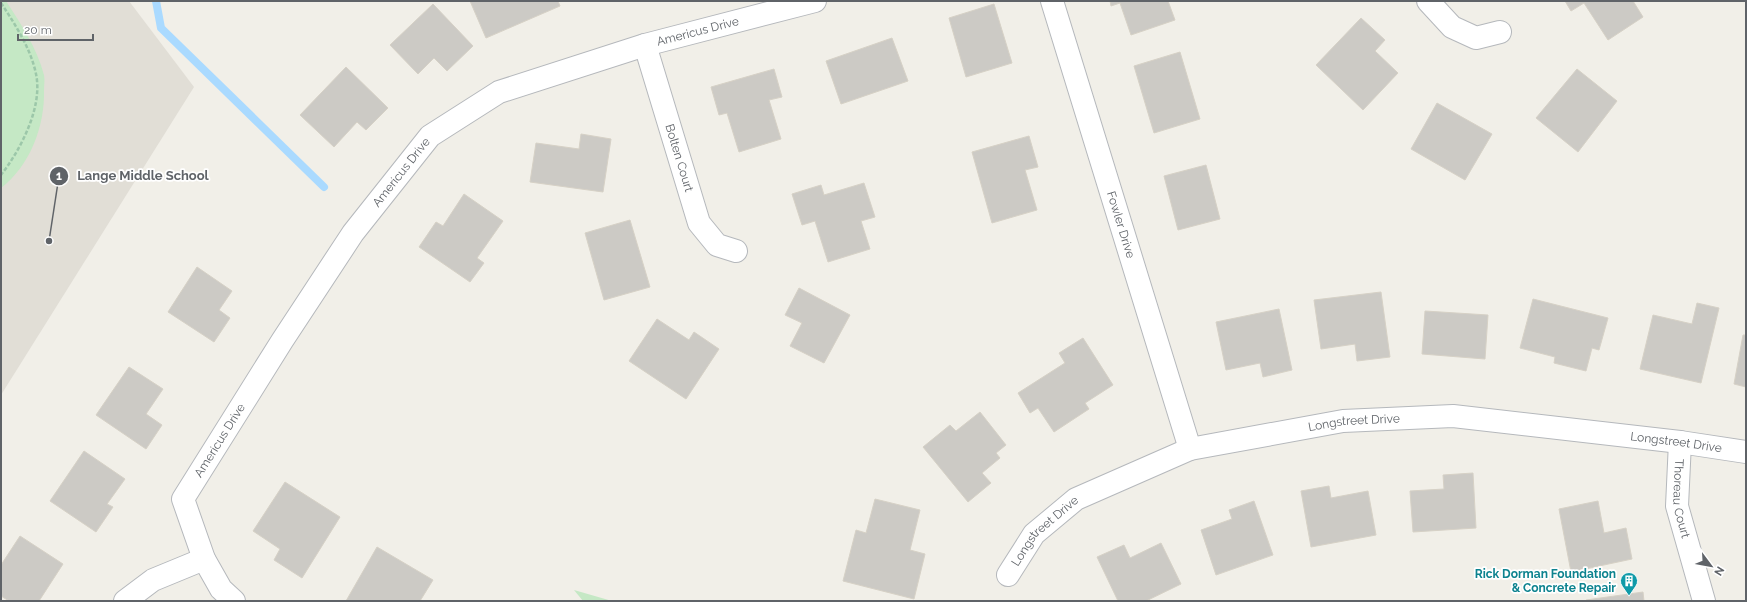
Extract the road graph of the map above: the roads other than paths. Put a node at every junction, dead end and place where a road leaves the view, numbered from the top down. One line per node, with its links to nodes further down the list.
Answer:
1 (815, 1): 5 (street, Americus Drive)
2 (1052, 1): 8 (street, Fowler Drive)
3 (1428, 1): 4 (street)
4 (1500, 32)
5 (645, 45): 6 (street, Bolten Court); 10 (street, Americus Drive)
6 (736, 251)
7 (1680, 442): 8 (street, Longstreet Drive); 9 (street, Longstreet Drive); 14 (street, Thoreau Court)
8 (1190, 449): 11 (street, Longstreet Drive)
9 (1746, 452)
10 (204, 560): 12 (street); 13 (street)
11 (1008, 575)
12 (125, 601)
13 (234, 601)
14 (1704, 601)

